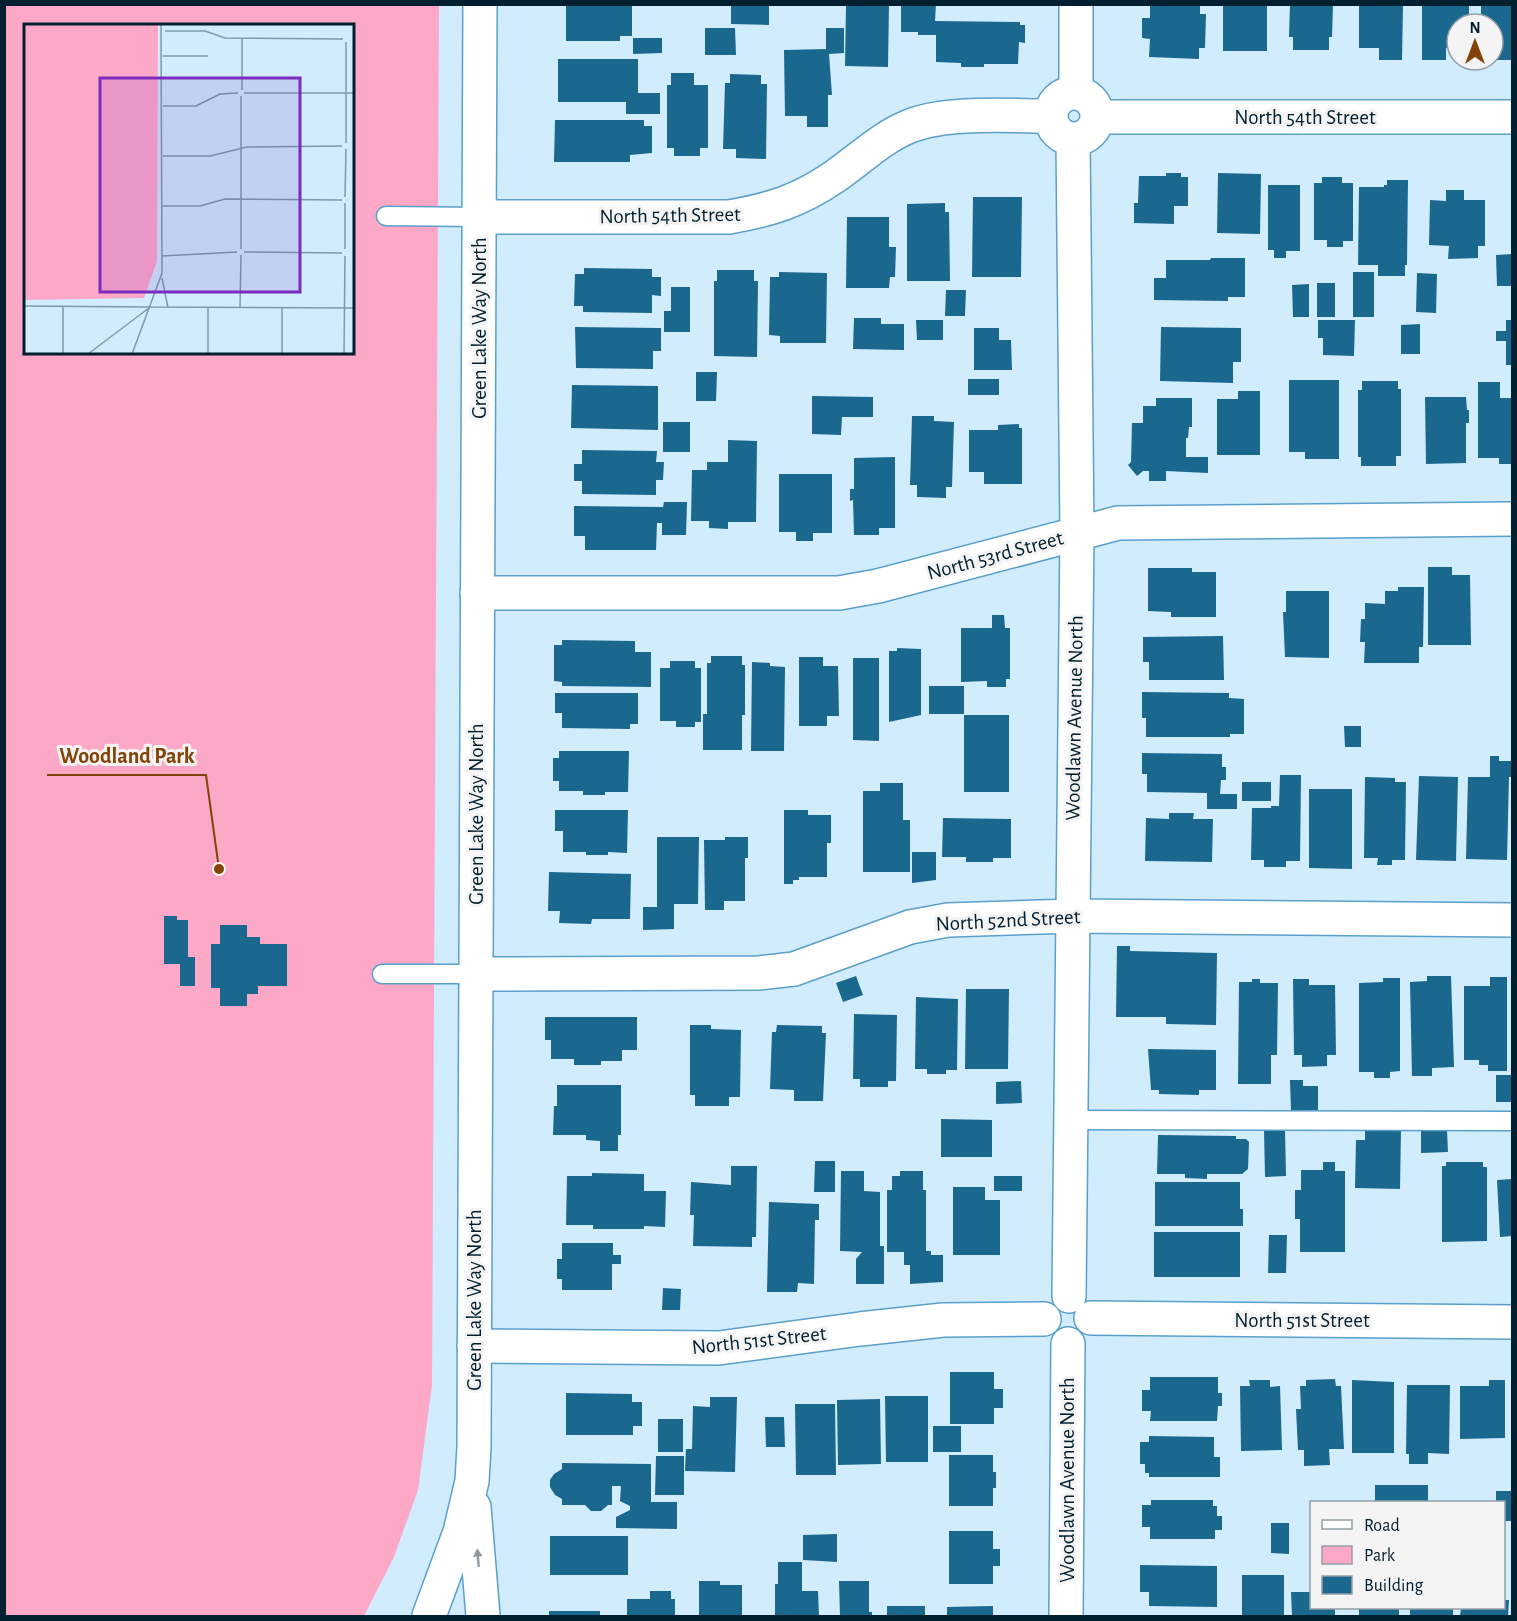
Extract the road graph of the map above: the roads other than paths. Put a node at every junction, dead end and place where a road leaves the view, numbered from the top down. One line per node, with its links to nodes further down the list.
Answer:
1 (480, 4): 9 (street, Green Lake Way North)
2 (1076, 4): 3 (street)
3 (1076, 93): 4 (street); 5 (street)
4 (1051, 116): 7 (street); 9 (street, North 54th Street)
5 (1096, 117): 6 (street, North 54th Street); 7 (street)
6 (1512, 117)
7 (1073, 139): 11 (street, Woodlawn Avenue North)
8 (386, 216): 9 (lane)
9 (479, 217): 12 (street, Green Lake Way North)
10 (1512, 519): 11 (street, North 53rd Street)
11 (1077, 533): 12 (street, North 53rd Street); 13 (street, Woodlawn Avenue North)
12 (477, 593): 16 (street, Green Lake Way North)
13 (1072, 916): 14 (street, North 52nd Street); 16 (street, North 52nd Street); 17 (street, Woodlawn Avenue North)
14 (1512, 920)
15 (382, 974): 16 (lane)
16 (475, 974): 23 (street, Green Lake Way North)
17 (1070, 1120): 18 (lane); 19 (street, Woodlawn Avenue North)
18 (1512, 1121)
19 (1080, 1307): 20 (street); 21 (street, North 51st Street); 22 (street)
20 (1044, 1319): 22 (street); 23 (street, North 51st Street)
21 (1512, 1322)
22 (1068, 1344): 27 (street, Woodlawn Avenue North)
23 (474, 1346): 24 (street, Green Lake Way North)
24 (472, 1481): 25 (street, Green Lake Way North); 26 (street, one-way to 24)
25 (429, 1617)
26 (483, 1617)
27 (1066, 1617)

